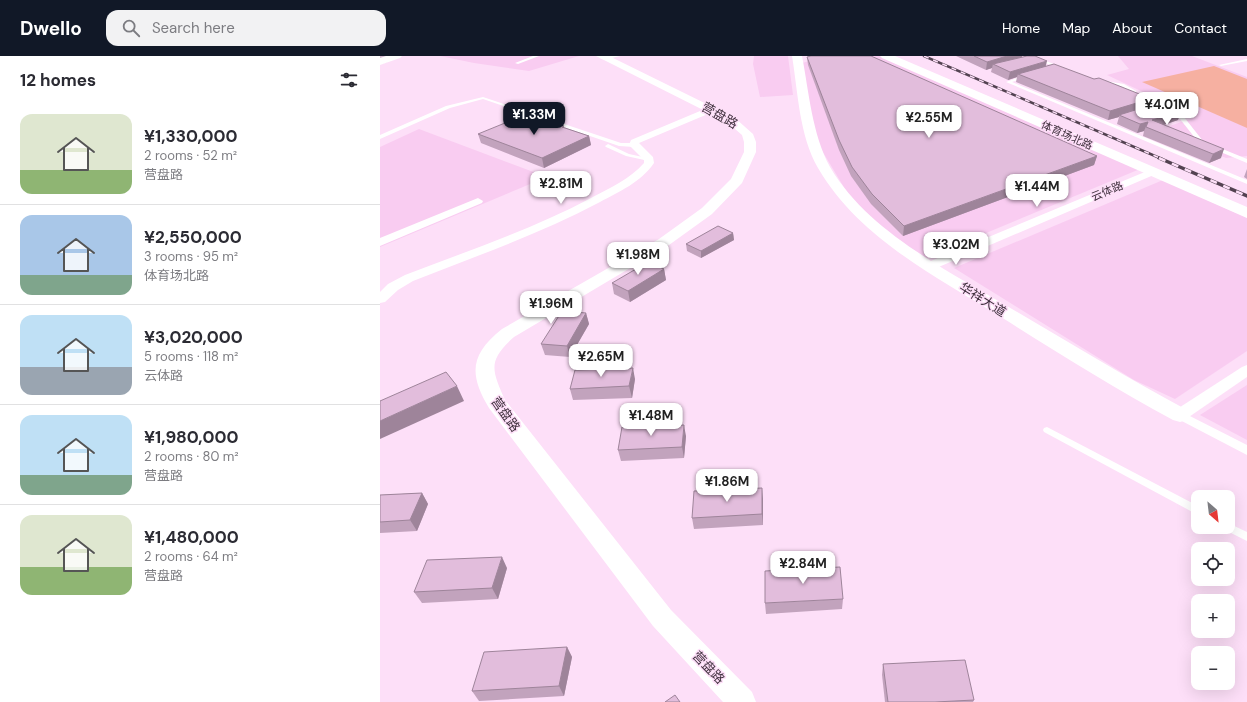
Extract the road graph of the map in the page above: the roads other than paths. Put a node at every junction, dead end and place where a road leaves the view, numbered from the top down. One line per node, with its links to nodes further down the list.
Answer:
1 (396, 56): 11 (main road)
2 (537, 56): 12 (lane)
3 (797, 56): 35 (street, 华祥大道)
4 (886, 56): 29 (main road, 体育场北路)
5 (895, 56): 32 (main road, 体育场北路)
6 (1046, 56): 9 (lane)
7 (607, 57): 21 (street, 营盘路)
8 (1030, 58): 9 (lane)
9 (1037, 58): 14 (lane)
10 (1247, 60): 13 (lane)
11 (380, 62)
12 (517, 64)
13 (1221, 65)
14 (1061, 67): 15 (lane); 16 (lane)
15 (1053, 69)
16 (1067, 71)
17 (1031, 76): 24 (lane)
18 (1093, 81): 20 (lane)
19 (508, 106): 25 (lane); 26 (lane); 27 (lane)
20 (1159, 107): 22 (lane); 28 (lane)
21 (712, 109): 26 (street); 44 (street, 营盘路)
22 (1151, 110)
23 (1113, 121): 24 (lane)
24 (1105, 124): 30 (lane)
25 (380, 137)
26 (634, 146): 27 (street)
27 (649, 159): 36 (street)
28 (1247, 161)
29 (1152, 172): 33 (main road, 体育场北路); 35 (street, 云体路)
30 (1247, 182)
31 (478, 200): 34 (street)
32 (1247, 208)
33 (1247, 213)
34 (380, 242)
35 (930, 266): 38 (street, 华祥大道)
36 (380, 299)
37 (1247, 370): 38 (street)
38 (1180, 415): 40 (street)
39 (1047, 430): 41 (lane)
40 (1247, 450)
41 (1191, 506)
42 (1235, 531): 43 (lane)
43 (1247, 537)
44 (742, 702)

